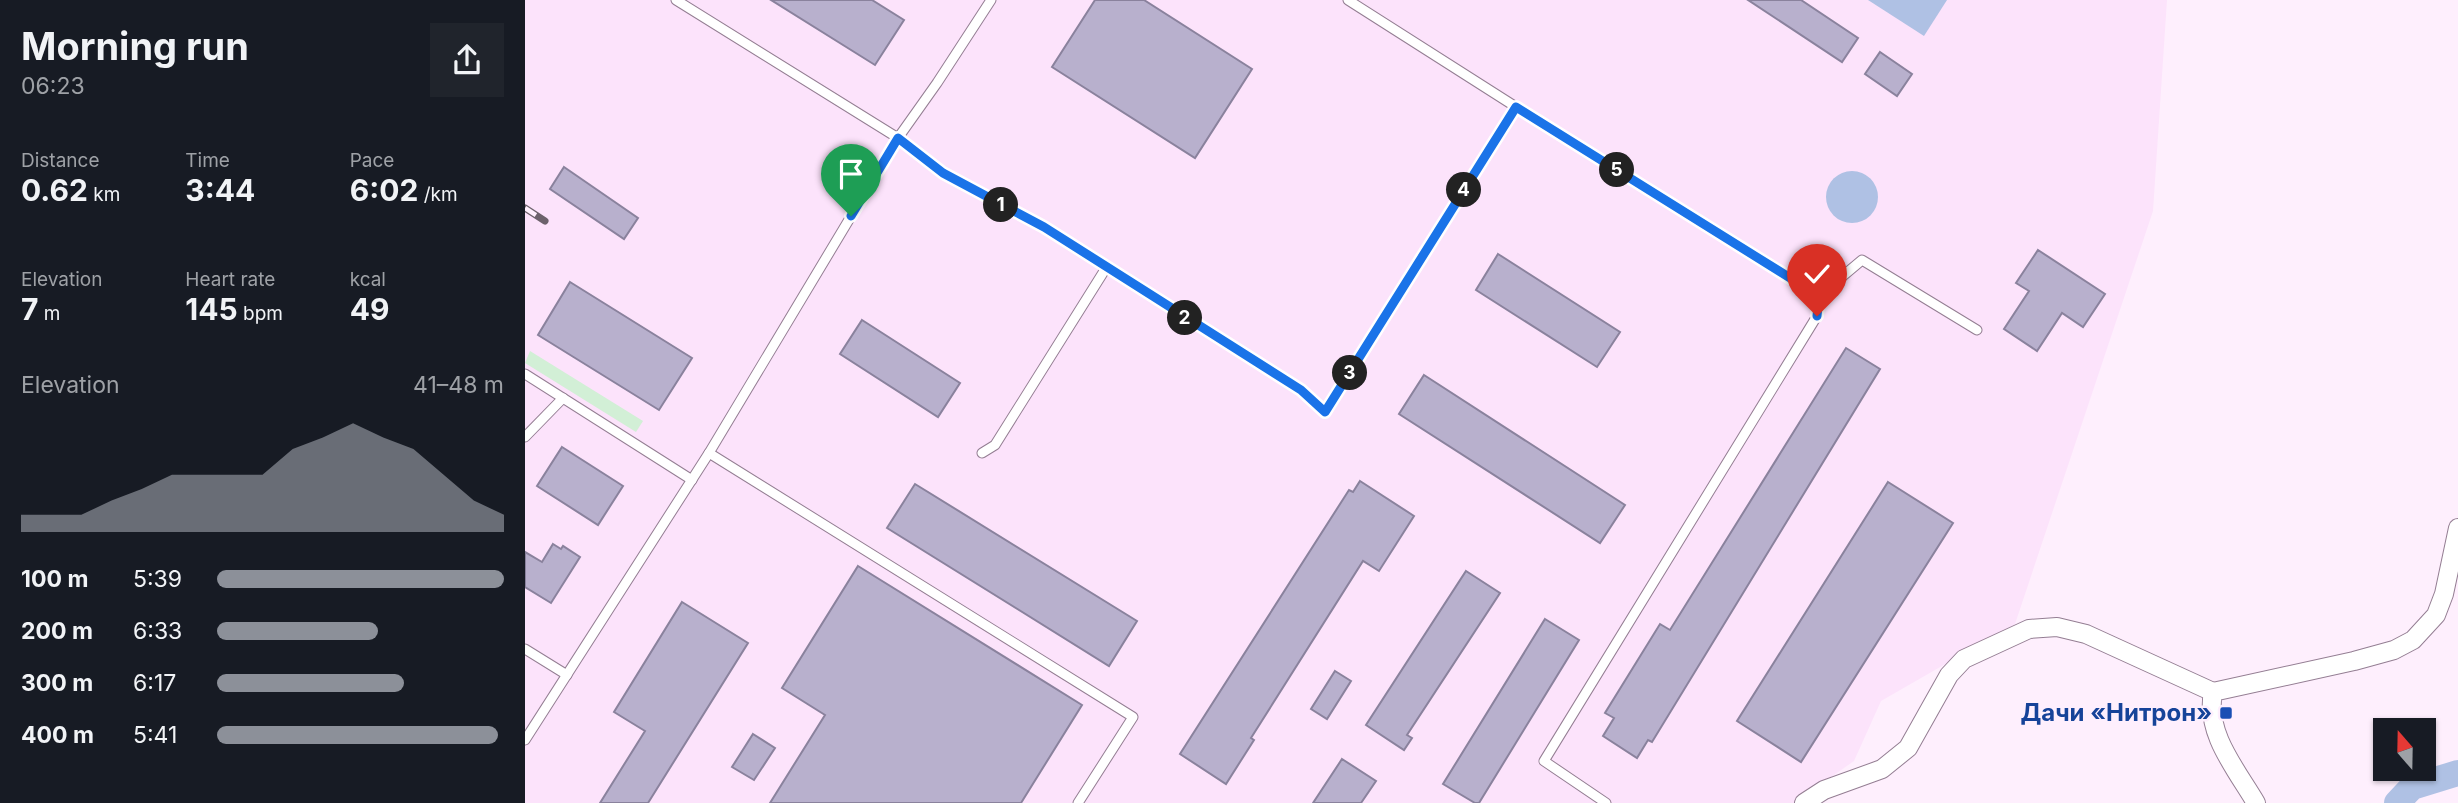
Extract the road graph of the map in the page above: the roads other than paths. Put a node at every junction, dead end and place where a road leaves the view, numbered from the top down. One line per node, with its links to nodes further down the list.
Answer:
1 (676, 0): 5 (lane)
2 (991, 0): 5 (lane)
3 (1348, 0): 4 (lane)
4 (1516, 107): 6 (lane); 7 (lane)
5 (898, 138): 6 (lane); 12 (lane)
6 (1106, 268): 13 (lane)
7 (1819, 296): 8 (lane); 21 (lane)
8 (1977, 330)
9 (525, 373): 10 (lane)
10 (563, 398): 11 (lane); 14 (lane)
11 (525, 437)
12 (709, 453): 14 (lane); 20 (lane)
13 (982, 453)
14 (692, 480): 17 (lane)
15 (2458, 528): 18 (street)
16 (525, 649): 17 (lane)
17 (567, 675): 19 (lane)
18 (2213, 692): 22 (street); 23 (street)
19 (525, 740)
20 (1078, 803)
21 (1606, 803)
22 (1804, 803)
23 (2256, 803)

